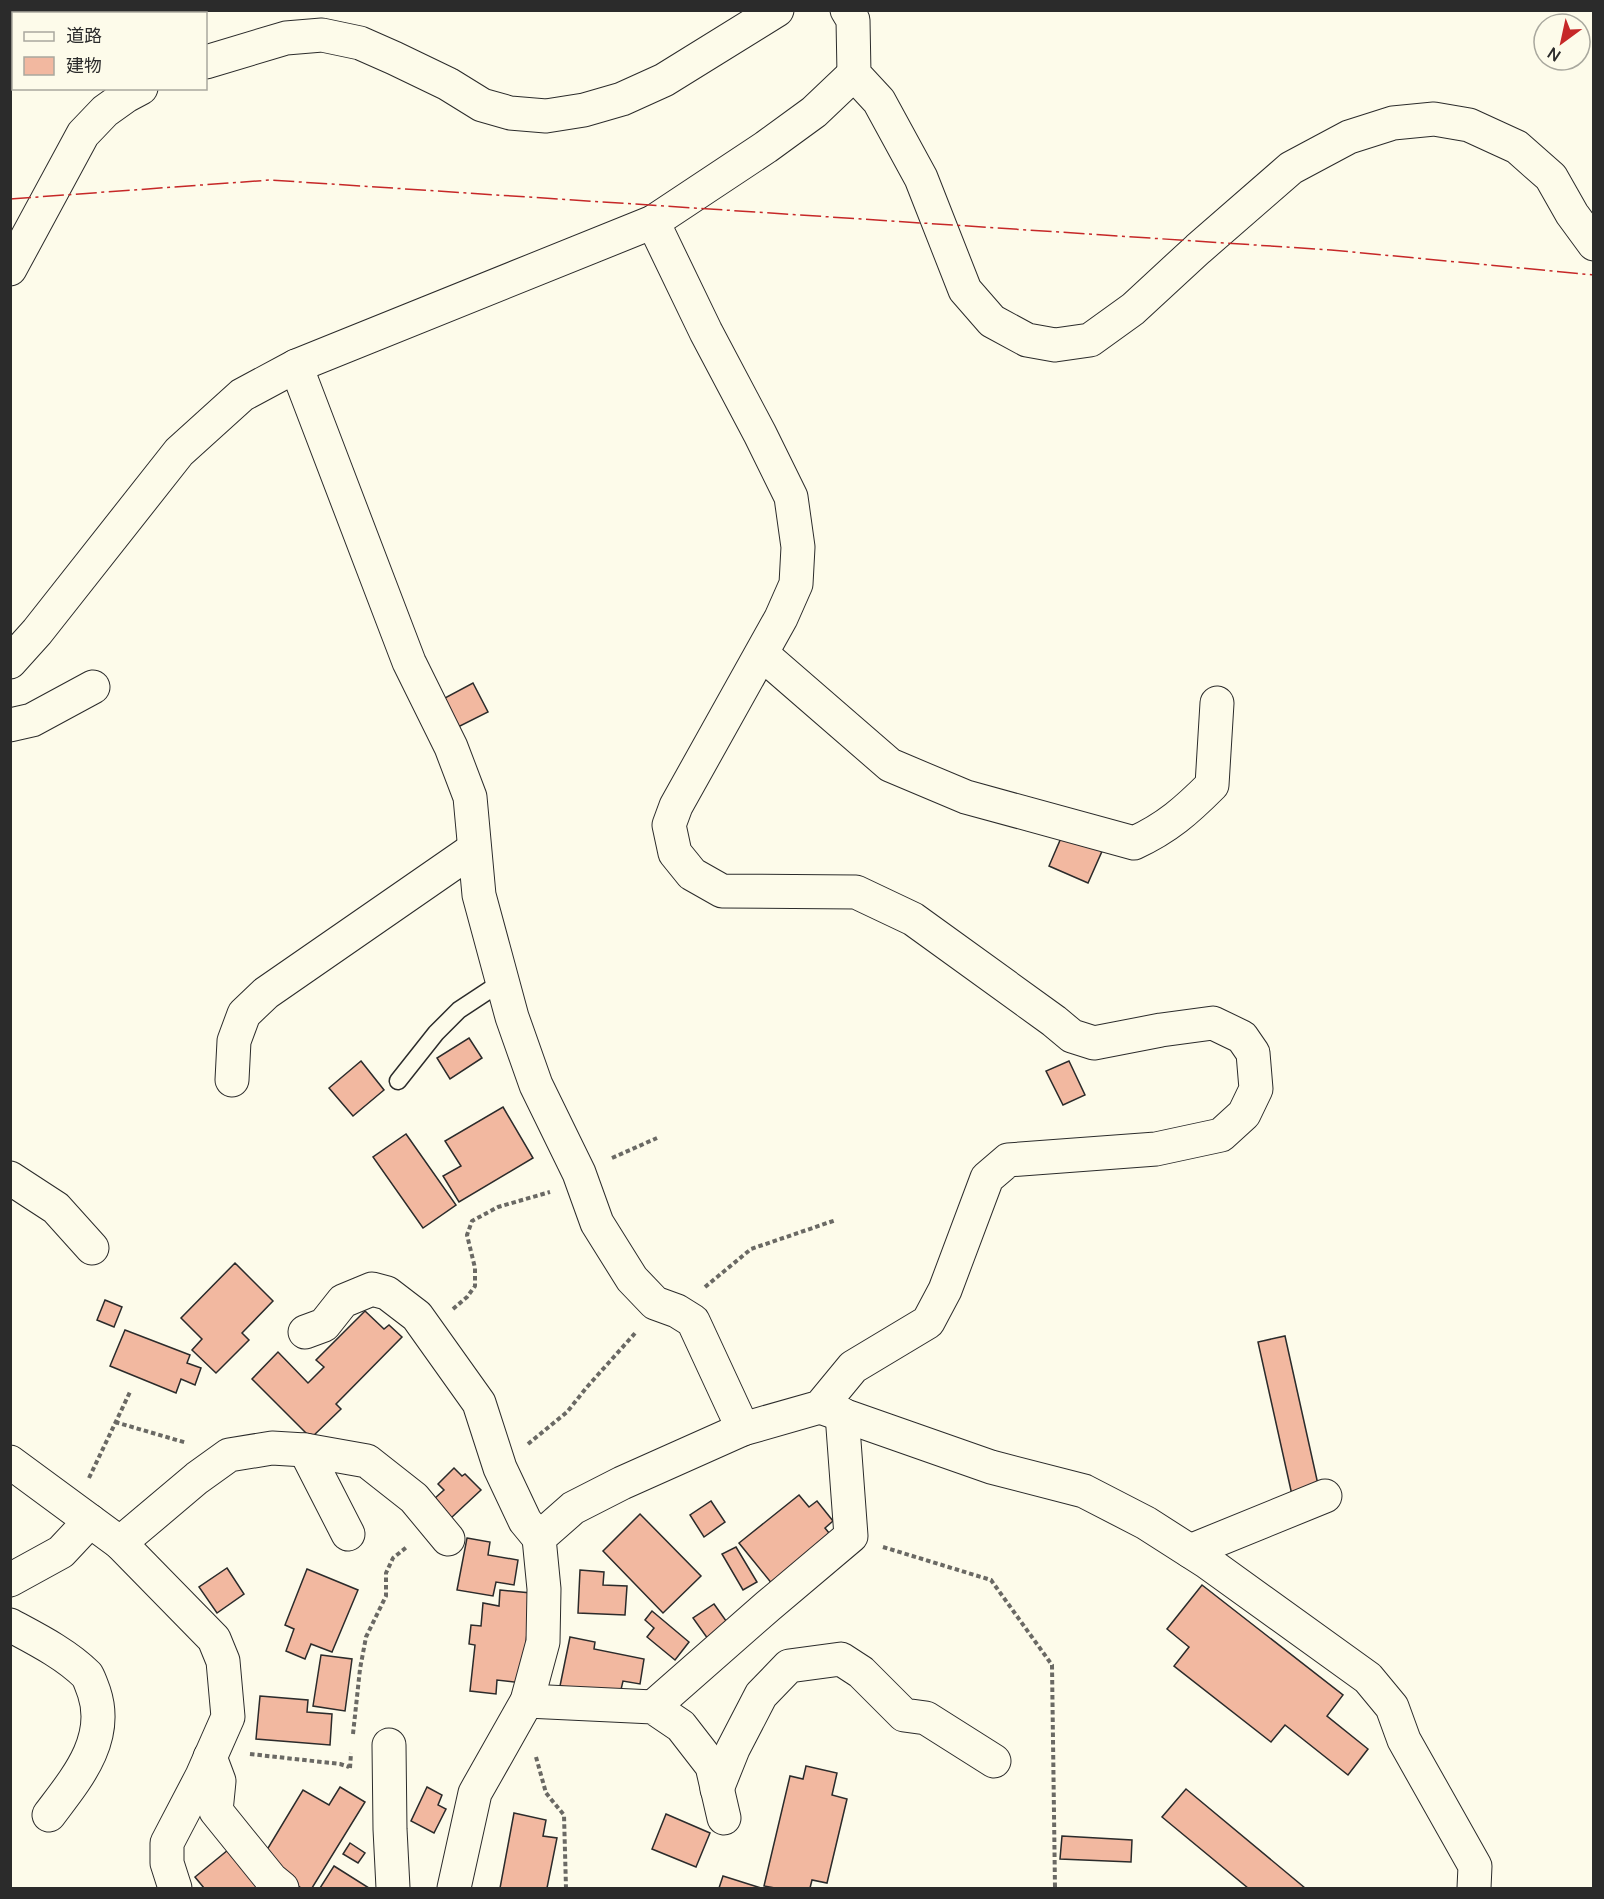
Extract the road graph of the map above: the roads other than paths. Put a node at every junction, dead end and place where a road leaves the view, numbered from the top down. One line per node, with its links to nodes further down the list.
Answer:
1 (777, 10): 3 (street)
2 (847, 10): 4 (street)
3 (207, 62)
4 (854, 74): 6 (street); 7 (street)
5 (137, 90): 8 (street)
6 (652, 222): 9 (street); 10 (street)
7 (1593, 244)
8 (10, 269)
9 (296, 366): 11 (street); 15 (street)
10 (762, 654): 13 (street); 22 (street)
11 (10, 662)
12 (93, 687): 14 (street)
13 (1217, 703)
14 (10, 725)
15 (474, 849): 16 (street); 17 (street)
16 (502, 981): 18 (lane); 23 (street)
17 (232, 1080)
18 (398, 1081)
19 (10, 1178): 20 (street)
20 (92, 1248)
21 (305, 1332): 30 (street)
22 (831, 1411): 23 (street); 32 (street); 36 (street)
23 (743, 1429): 30 (street)
24 (305, 1450): 28 (street); 29 (street); 31 (street)
25 (10, 1461): 27 (street)
26 (1325, 1496): 32 (street)
27 (82, 1516): 31 (street); 33 (street)
28 (442, 1532)
29 (348, 1534)
30 (539, 1538): 35 (street)
31 (120, 1543): 38 (street)
32 (1190, 1551): 45 (street)
33 (10, 1580)
34 (10, 1625): 40 (street)
35 (527, 1701): 36 (street); 44 (street)
36 (653, 1707): 39 (street)
37 (389, 1745): 43 (street)
38 (212, 1753): 41 (street); 42 (street)
39 (994, 1761)
40 (49, 1815)
41 (175, 1888)
42 (282, 1888)
43 (393, 1888)
44 (454, 1888)
45 (1473, 1888)

